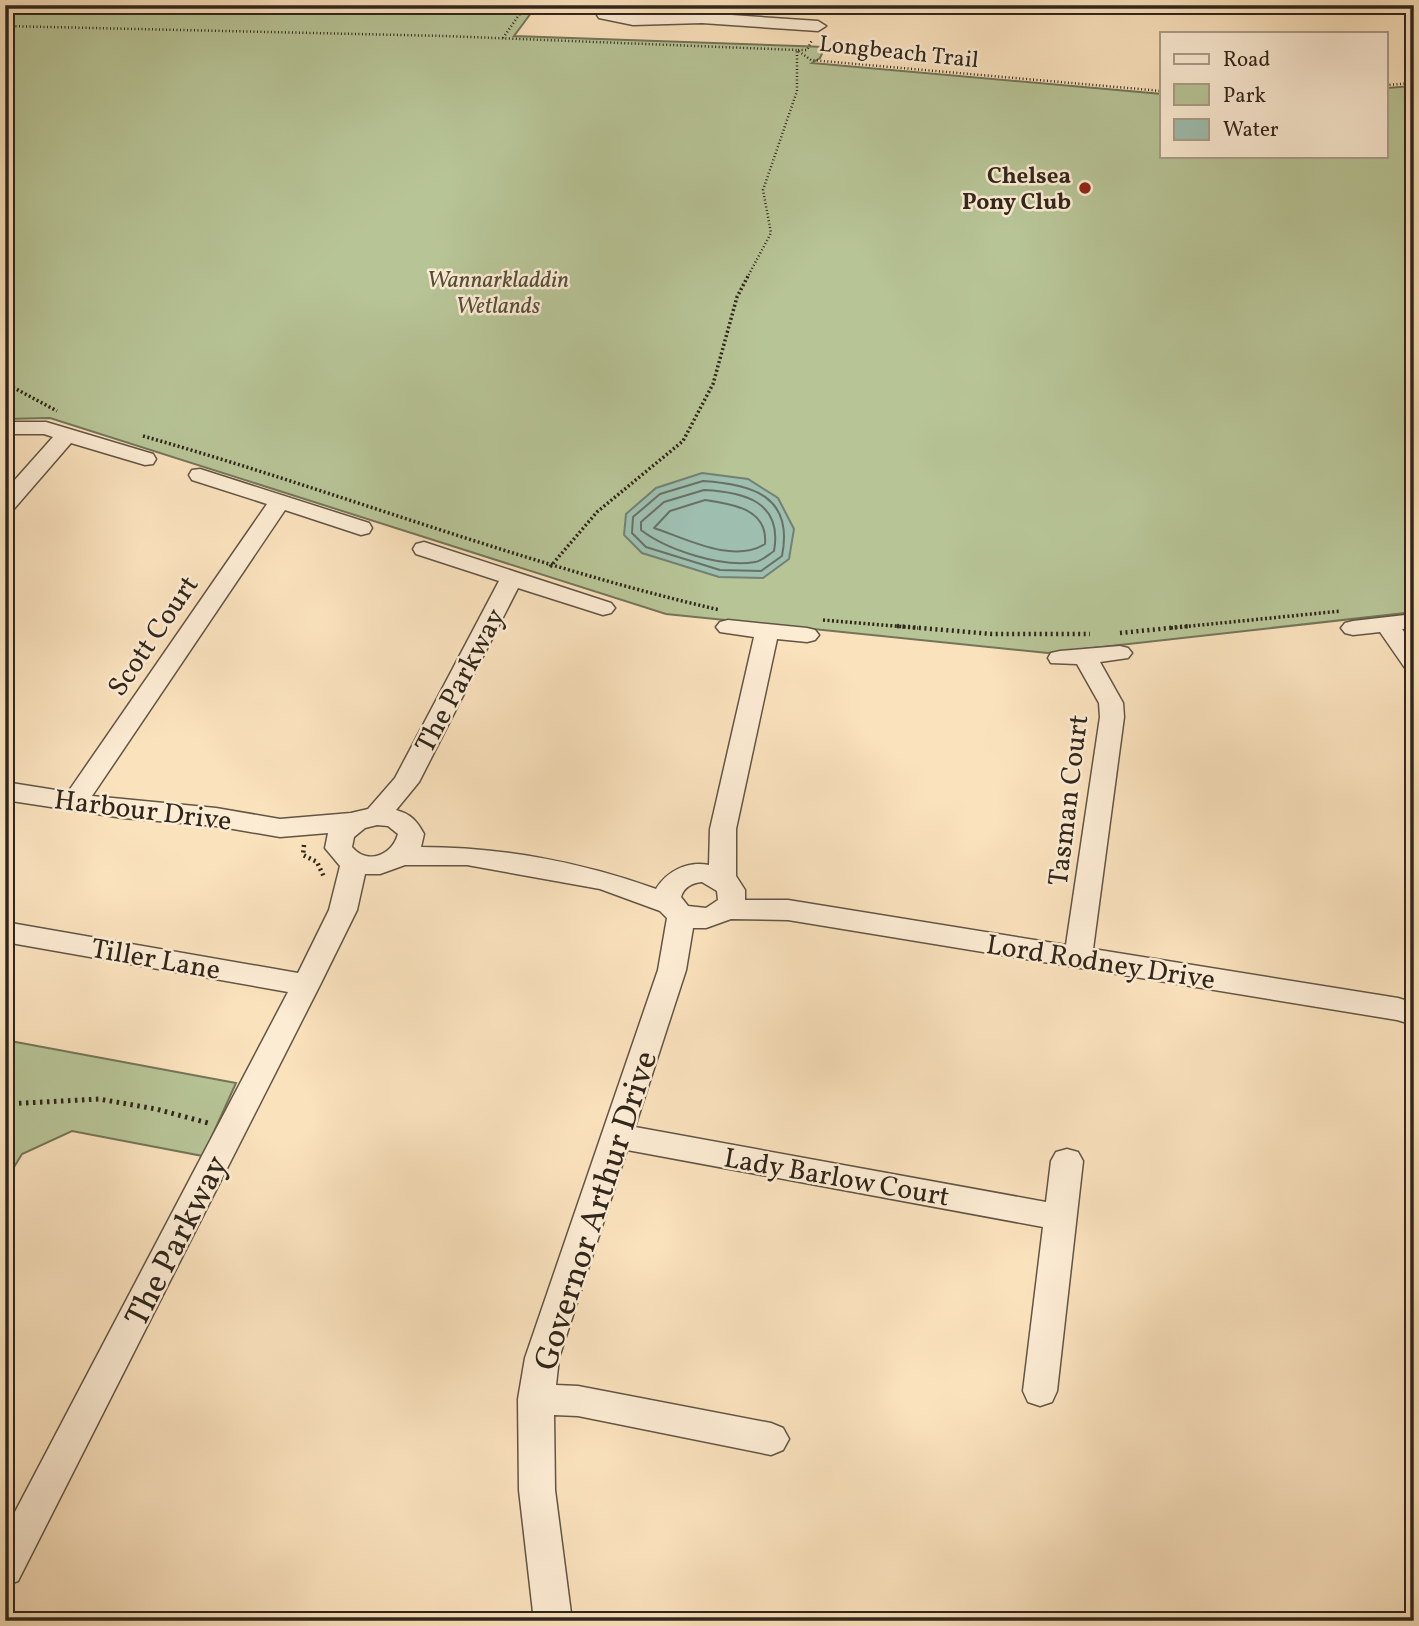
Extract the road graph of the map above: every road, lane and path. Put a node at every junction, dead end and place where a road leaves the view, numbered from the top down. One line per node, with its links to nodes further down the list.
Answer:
1 (526, 5): 7 (path)
2 (604, 5): 6 (street)
3 (1393, 5): 4 (street)
4 (1414, 7)
5 (5, 26): 7 (path, Longbeach Trail)
6 (818, 27): 8 (path)
7 (503, 38): 8 (path, Longbeach Trail)
8 (797, 50): 11 (path, Longbeach Trail); 22 (path)
9 (1414, 83): 10 (path)
10 (1388, 85)
11 (1160, 91)
12 (5, 383): 13 (path)
13 (66, 424): 14 (street); 16 (street); 19 (street)
14 (5, 428)
15 (141, 435): 22 (path)
16 (145, 459)
17 (200, 475): 18 (street)
18 (279, 502): 20 (street); 36 (street, Scott Court)
19 (5, 505)
20 (361, 528)
21 (424, 549): 23 (street, The Parkway)
22 (553, 566): 25 (path)
23 (512, 579): 24 (street, The Parkway); 34 (street, The Parkway)
24 (603, 608)
25 (724, 618): 30 (street)
26 (1348, 619): 28 (street); 31 (path)
27 (1414, 621): 28 (street)
28 (1387, 625): 33 (street)
29 (812, 627): 30 (street); 32 (path)
30 (767, 631): 39 (street)
31 (1119, 643): 32 (street)
32 (1079, 649): 47 (street, Tasman Court)
33 (1414, 663)
34 (406, 782): 37 (street, The Parkway); 40 (street, The Parkway)
35 (5, 791): 36 (street, Harbour Drive)
36 (74, 802): 38 (street, Harbour Drive)
37 (366, 819): 38 (street, Harbour Drive); 40 (street); 42 (street, The Parkway)
38 (280, 828): 42 (street, Harbour Drive)
39 (723, 829): 43 (street); 45 (street)
40 (399, 844): 42 (street); 43 (street); 44 (street, The Parkway)
41 (303, 846): 44 (path)
42 (347, 858): 44 (street, The Parkway)
43 (680, 893): 45 (street); 45 (street); 48 (street, Governor Arthur Drive)
44 (335, 899): 49 (street, The Parkway)
45 (723, 899): 47 (street, Lord Rodney Drive); 48 (street, Governor Arthur Drive)
46 (5, 932): 49 (street, Tiller Lane)
47 (1078, 957): 50 (street, Lord Rodney Drive)
48 (672, 970): 53 (street, Governor Arthur Drive)
49 (306, 985): 52 (street, The Parkway)
50 (1414, 1014)
51 (5, 1104): 52 (path)
52 (232, 1130): 59 (street, The Parkway)
53 (615, 1136): 55 (street, Lady Barlow Court); 57 (street, Governor Arthur Drive)
54 (1068, 1161): 55 (street)
55 (1060, 1217): 56 (street)
56 (1040, 1391)
57 (536, 1399): 58 (street); 60 (street, Governor Arthur Drive)
58 (771, 1439)
59 (5, 1569)
60 (553, 1621)

